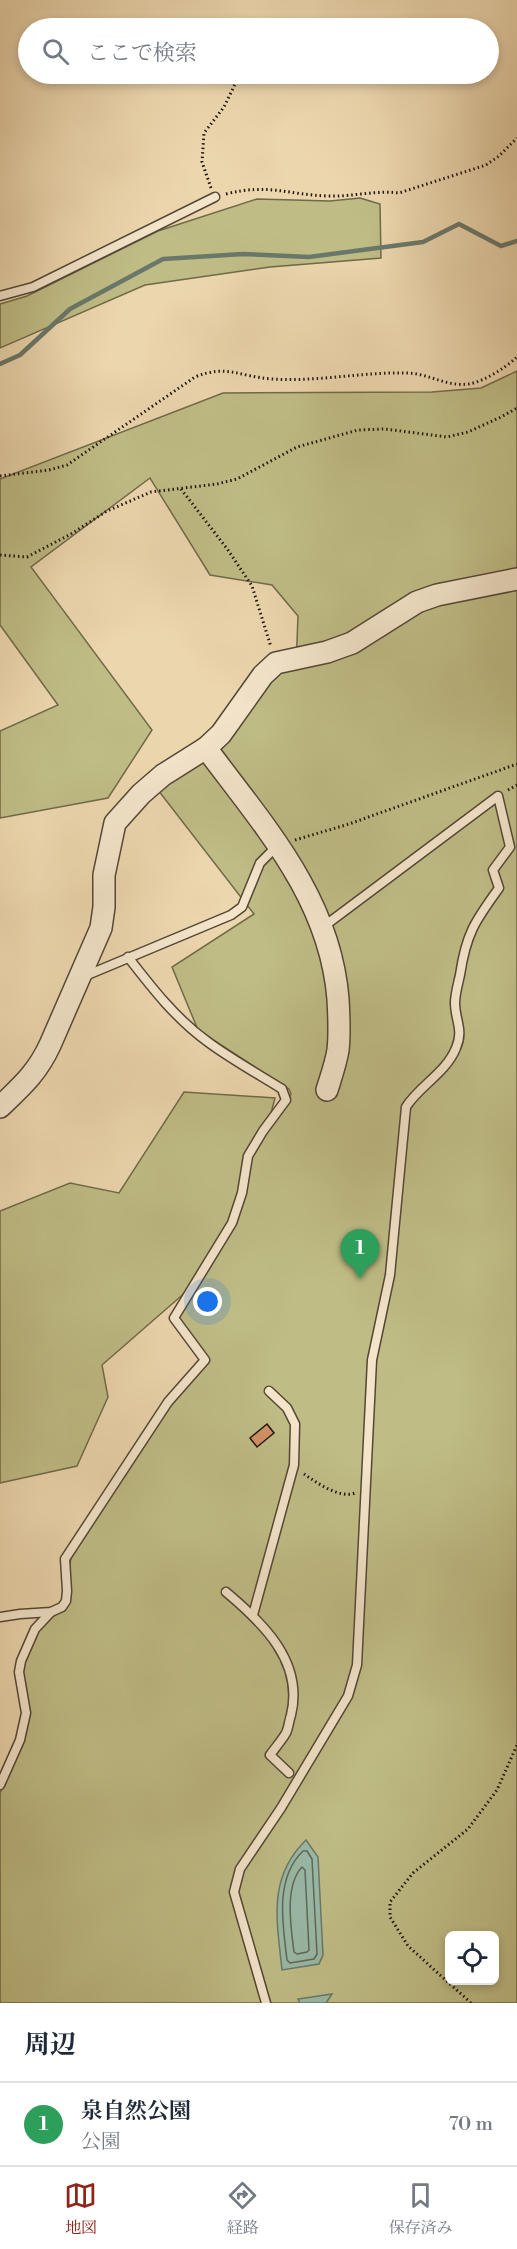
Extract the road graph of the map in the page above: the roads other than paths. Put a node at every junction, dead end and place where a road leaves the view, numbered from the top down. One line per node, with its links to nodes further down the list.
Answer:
1 (215, 197): 2 (lane)
2 (0, 296)
3 (517, 579): 4 (street)
4 (206, 748): 5 (street); 8 (street)
5 (278, 844): 6 (street); 7 (lane)
6 (324, 927): 9 (street); 18 (lane)
7 (128, 957): 8 (lane); 13 (lane)
8 (79, 978): 10 (street)
9 (327, 1090)
10 (0, 1107)
11 (269, 1391): 14 (lane)
12 (226, 1592): 14 (lane)
13 (51, 1612): 15 (lane); 17 (lane)
14 (253, 1615): 16 (lane)
15 (0, 1617)
16 (289, 1773)
17 (0, 1785)
18 (266, 2003)

